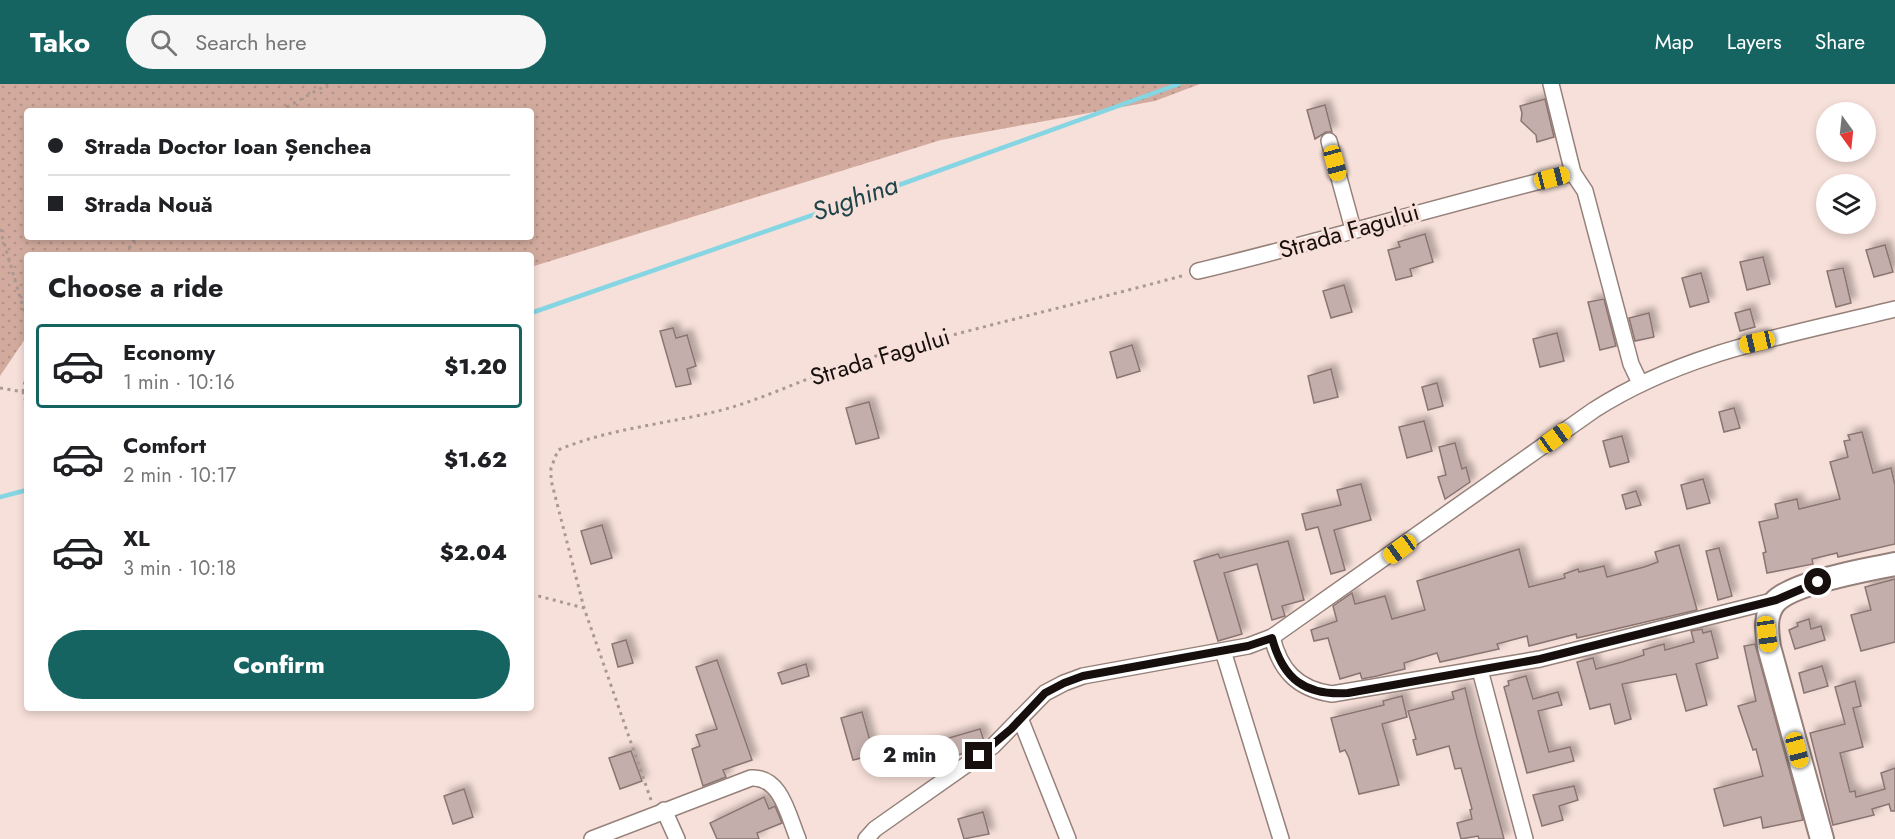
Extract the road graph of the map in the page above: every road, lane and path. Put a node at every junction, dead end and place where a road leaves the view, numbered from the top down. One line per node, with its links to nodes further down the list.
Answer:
1 (328, 84): 3 (path)
2 (1551, 84): 5 (street)
3 (285, 108)
4 (1329, 141): 7 (street)
5 (1573, 173): 7 (street, Strada Fagului); 11 (street)
6 (0, 229): 10 (path)
7 (1353, 229): 8 (street, Strada Fagului)
8 (1198, 272): 19 (path, Strada Fagului)
9 (1895, 309): 11 (street)
10 (24, 311)
11 (1640, 383): 20 (street)
12 (24, 386): 14 (path)
13 (0, 387): 14 (path)
14 (23, 392): 15 (path)
15 (24, 396)
16 (1895, 564): 18 (main road)
17 (534, 595): 19 (path)
18 (1776, 600): 22 (street); 32 (main road)
19 (584, 608): 24 (path, Strada Fagului)
20 (1272, 638): 21 (street); 22 (street)
21 (1223, 651): 23 (street); 30 (street)
22 (1479, 670): 31 (street)
23 (1020, 718): 28 (street); 29 (street)
24 (660, 812): 25 (street); 26 (street); 27 (street)
25 (592, 839)
26 (677, 839)
27 (798, 839)
28 (866, 839)
29 (1068, 839)
30 (1281, 839)
31 (1524, 839)
32 (1822, 839)

